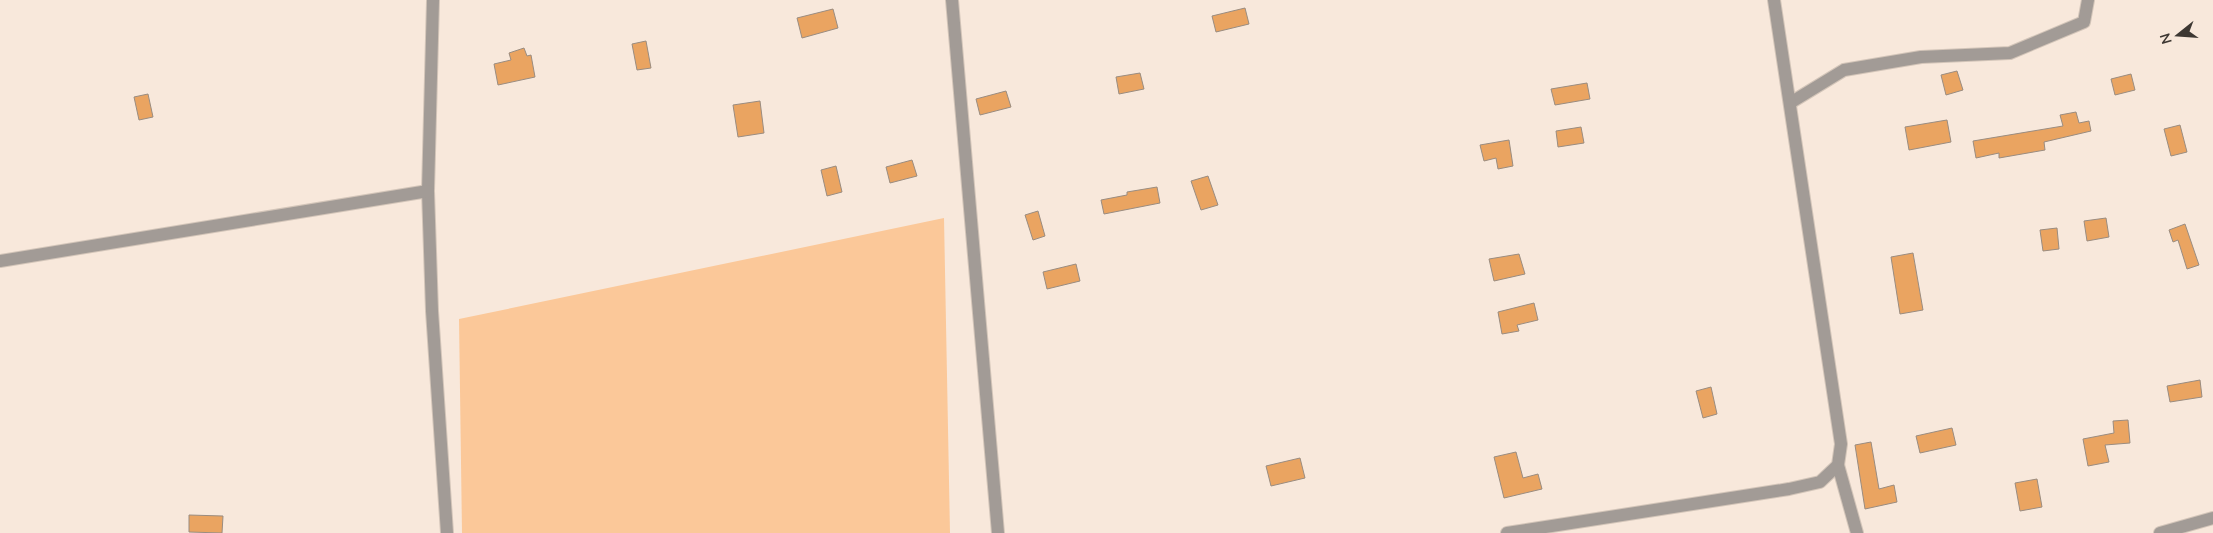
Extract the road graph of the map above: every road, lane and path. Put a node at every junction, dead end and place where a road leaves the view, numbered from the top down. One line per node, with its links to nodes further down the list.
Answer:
1 (433, 0): 6 (street)
2 (952, 0): 11 (street)
3 (1774, 0): 5 (street)
4 (2088, 0): 5 (street)
5 (1790, 102): 8 (street)
6 (428, 191): 7 (street); 10 (street)
7 (0, 261)
8 (1838, 465): 12 (street); 13 (street)
9 (2213, 518): 14 (street)
10 (447, 533)
11 (998, 533)
12 (1507, 533)
13 (1857, 533)
14 (2160, 533)

